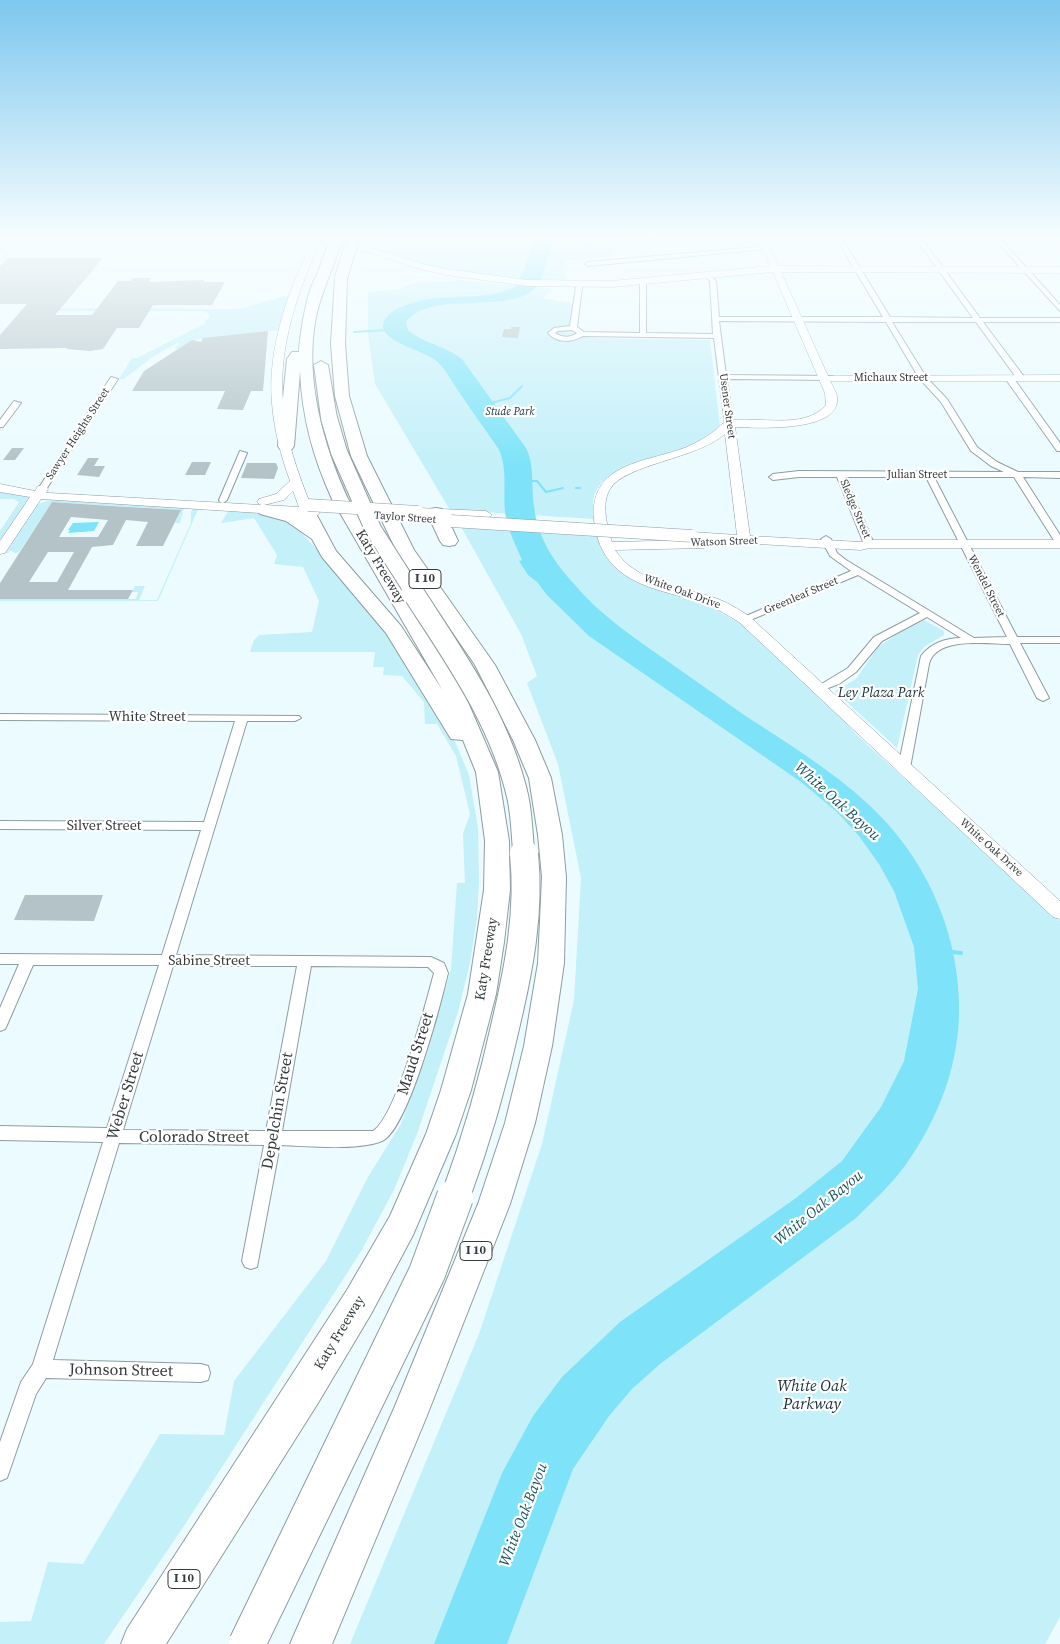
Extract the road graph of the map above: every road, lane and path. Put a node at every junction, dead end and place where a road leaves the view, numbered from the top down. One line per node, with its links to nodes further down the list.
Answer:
1 (289, 312): 30 (main road)
2 (322, 312): 19 (highway, bridge)
3 (328, 312): 16 (highway)
4 (339, 312): 87 (highway, I 10)
5 (576, 312): 17 (street)
6 (643, 312): 17 (street)
7 (715, 312): 11 (street, Usener Street)
8 (796, 312): 12 (main road)
9 (883, 312): 13 (street)
10 (972, 312): 14 (street)
11 (716, 319): 12 (street); 18 (street, Usener Street)
12 (799, 319): 13 (street); 21 (main road)
13 (887, 319): 14 (street); 22 (street)
14 (978, 320): 15 (street); 24 (street)
15 (1060, 320)
16 (326, 322)
17 (643, 335): 18 (street)
18 (717, 336): 20 (street, Usener Street)
19 (313, 347): 30 (highway); 66 (highway, Katy Freeway / I 10); 86 (highway, bridge)
20 (722, 377): 21 (street, Michaux Street); 29 (street, Usener Street)
21 (828, 378): 22 (main road, Michaux Street); 29 (main road)
22 (923, 378): 23 (main road, Michaux Street); 35 (street)
23 (1009, 378): 24 (main road, Michaux Street); 31 (street)
24 (1021, 378): 25 (main road, Michaux Street)
25 (1060, 378)
26 (114, 379): 40 (street, Sawyer Heights Street)
27 (17, 403): 28 (street)
28 (0, 425)
29 (730, 431): 47 (main road, Usener Street); 53 (main road, White Oak Drive)
30 (286, 446): 38 (main road)
31 (1060, 450)
32 (243, 453): 42 (street)
33 (840, 474): 34 (street, Julian Street); 37 (street, Julian Street); 51 (street, Sledge Street)
34 (929, 475): 35 (street, Julian Street); 52 (street, Wendel Street)
35 (1017, 475): 36 (street, Julian Street); 50 (street)
36 (1060, 475)
37 (774, 477)
38 (295, 483): 43 (main road); 44 (main road)
39 (2, 487): 40 (main road, Taylor Street)
40 (40, 492): 41 (main road, Taylor Street); 54 (main road)
41 (137, 499): 42 (main road, Taylor Street); 43 (main road, Taylor Street)
42 (223, 500): 43 (main road, Taylor Street)
43 (265, 506): 44 (main road, Taylor Street); 46 (highway)
44 (309, 509): 45 (main road, Taylor Street); 46 (highway)
45 (436, 517): 47 (main road, Taylor Street, bridge); 48 (highway)
46 (318, 535): 66 (highway)
47 (743, 536): 49 (main road, Watson Street); 53 (main road, Watson Street)
48 (449, 540)
49 (826, 542): 51 (main road, Watson Street); 55 (street)
50 (1060, 543): 52 (main road, Watson Street)
51 (870, 544): 52 (main road, Watson Street)
52 (964, 544): 59 (street, Wendel Street)
53 (608, 546): 57 (main road, White Oak Drive)
54 (0, 550)
55 (858, 572): 56 (street); 57 (street, Greenleaf Street)
56 (927, 613): 58 (street); 61 (street)
57 (744, 619): 61 (main road, White Oak Drive)
58 (970, 639): 59 (street); 67 (street)
59 (1014, 640): 60 (street); 62 (street, Wendel Street)
60 (1060, 640)
61 (820, 688): 67 (main road, White Oak Drive)
62 (1043, 698)
63 (0, 716): 64 (street, White Street)
64 (242, 718): 65 (street, White Street); 69 (street, Weber Street)
65 (295, 718)
66 (481, 759): 85 (highway, Katy Freeway / I 10)
67 (904, 768): 70 (main road, White Oak Drive)
68 (0, 825): 69 (street, Silver Street)
69 (208, 826): 73 (street, Weber Street)
70 (1060, 912)
71 (0, 959): 72 (street, Sabine Street)
72 (28, 960): 73 (street, Sabine Street); 76 (street)
73 (167, 960): 74 (street, Sabine Street); 78 (street, Weber Street)
74 (305, 961): 75 (street, Sabine Street); 79 (street, Depelchin Street)
75 (418, 962): 80 (street, Maud Street)
76 (0, 1025)
77 (0, 1133): 78 (street, Colorado Street)
78 (114, 1135): 79 (street, Colorado Street); 82 (street, Weber Street)
79 (274, 1138): 80 (street, Colorado Street); 81 (street, Depelchin Street)
80 (358, 1139)
81 (251, 1261)
82 (41, 1369): 83 (street, Johnson Street); 84 (street, Weber Street)
83 (201, 1373)
84 (0, 1471)
85 (142, 1644)
86 (247, 1644)
87 (311, 1644)

